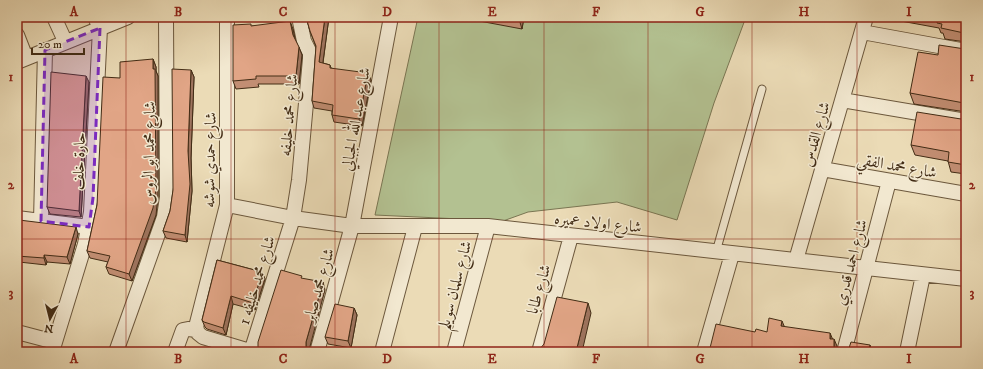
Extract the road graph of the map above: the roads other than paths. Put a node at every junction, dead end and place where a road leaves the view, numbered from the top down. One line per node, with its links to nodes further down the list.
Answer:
1 (54, 17): 11 (street)
2 (128, 17): 8 (street)
3 (166, 17): 40 (street, شارع محمد ابو الروس)
4 (227, 17): 21 (street, شارع حمدي شوشه)
5 (299, 17): 23 (street, شارع محمد خليفه)
6 (391, 17): 25 (street, شارع عبد الله الجبالي)
7 (866, 17): 9 (street, شارع القدس)
8 (97, 22): 11 (street); 27 (street, حارة خلف)
9 (862, 32): 13 (street); 16 (street, شارع القدس)
10 (17, 35): 14 (street)
11 (65, 42): 12 (street)
12 (45, 50): 14 (street); 24 (street)
13 (966, 51)
14 (22, 60)
15 (762, 89): 30 (lane)
16 (842, 100): 17 (street); 18 (street, شارع القدس)
17 (966, 121)
18 (822, 169): 19 (street, شارع محمد الفقي); 32 (street, شارع القدس)
19 (889, 181): 20 (street, شارع محمد الفقي); 33 (street, شارع احمد قدري)
20 (966, 194)
21 (227, 205): 23 (street, شارع اولاد عميره); 36 (street, شارع حمدي شوشه)
22 (17, 218): 24 (street)
23 (293, 218): 25 (street, شارع اولاد عميره); 39 (street, شارع محمد خليفه 1)
24 (41, 221): 27 (street)
25 (352, 226): 28 (street, شارع اولاد عميره); 42 (street, شارع محمد صابر)
26 (488, 226): 28 (street, شارع اولاد عميره); 29 (street, شارع اولاد عميره); 44 (street, شارع سلمان سويلم)
27 (89, 227): 38 (street, حارة خلف)
28 (415, 227): 43 (street)
29 (571, 236): 30 (street, شارع اولاد عميره); 45 (street, شارع طابا)
30 (716, 252): 31 (street, شارع اولاد عميره)
31 (732, 254): 32 (street, شارع اولاد عميره); 46 (street)
32 (796, 260): 33 (street, شارع اولاد عميره)
33 (865, 268): 34 (street, شارع اولاد عميره); 47 (street, شارع احمد قدري)
34 (923, 275): 35 (street, شارع اولاد عميره); 48 (street)
35 (966, 279)
36 (197, 327): 39 (street); 41 (street)
37 (17, 332): 38 (street)
38 (53, 347)
39 (247, 351)
40 (116, 352)
41 (175, 352)
42 (317, 352)
43 (382, 352)
44 (454, 352)
45 (538, 352)
46 (704, 352)
47 (844, 352)
48 (907, 352)

